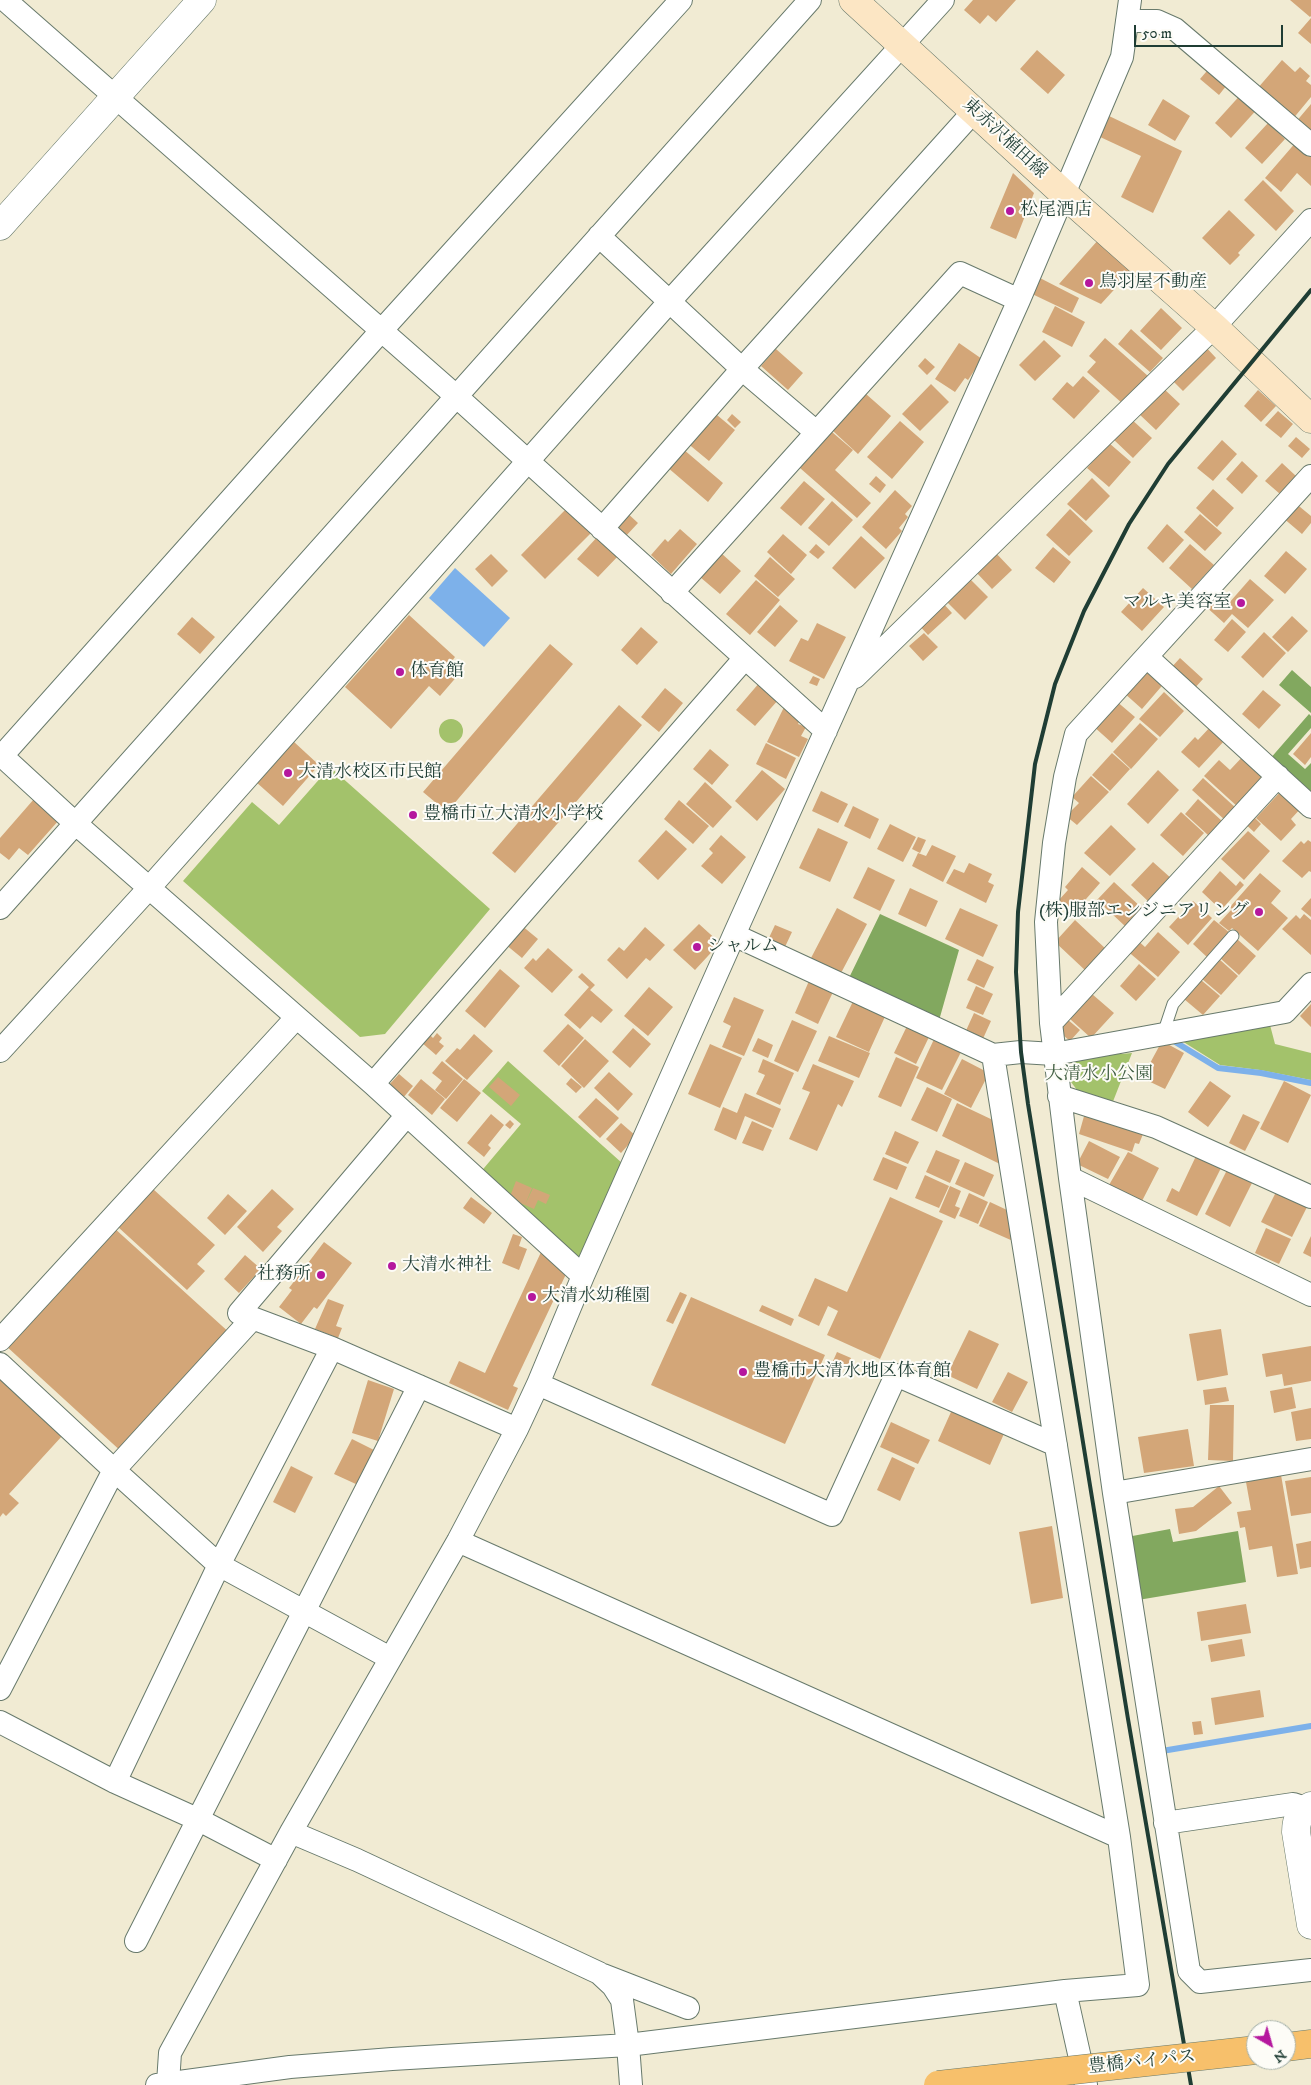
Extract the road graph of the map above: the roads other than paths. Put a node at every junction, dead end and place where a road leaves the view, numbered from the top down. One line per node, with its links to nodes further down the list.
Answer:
1 (5, 0): 9 (street)
2 (202, 0): 9 (street)
3 (681, 0): 19 (street)
4 (810, 0): 15 (street)
5 (854, 0): 8 (main road, 東赤沢植田線)
6 (943, 0): 8 (street)
7 (1128, 10): 11 (street); 12 (street)
8 (903, 46): 10 (main road, 東赤沢植田線); 17 (street)
9 (115, 98): 14 (street); 19 (street)
10 (974, 111): 12 (main road, 東赤沢植田線); 20 (street)
11 (1311, 145)
12 (1064, 194): 16 (street); 18 (main road, 東赤沢植田線)
13 (1311, 220): 18 (street)
14 (0, 226)
15 (599, 236): 17 (street); 21 (street)
16 (1019, 300): 23 (street); 30 (street)
17 (670, 301): 20 (street); 24 (street)
18 (1214, 327): 22 (main road, 東赤沢植田線); 30 (street)
19 (381, 331): 21 (street); 32 (street)
20 (742, 369): 23 (street); 26 (street)
21 (456, 396): 24 (street); 35 (street)
22 (1311, 419)
23 (816, 432): 27 (street)
24 (528, 463): 26 (street); 36 (street)
25 (1311, 476): 29 (street)
26 (602, 529): 27 (street)
27 (672, 593): 28 (street)
28 (745, 658): 31 (street); 47 (street)
29 (1148, 658): 33 (street); 42 (street)
30 (848, 685): 31 (street)
31 (826, 731): 38 (street)
32 (1, 756): 35 (street)
33 (1278, 776): 34 (street); 42 (street)
34 (1311, 807)
35 (75, 823): 36 (street); 37 (street)
36 (150, 887): 41 (street); 44 (street)
37 (0, 908)
38 (734, 935): 46 (street); 52 (street)
39 (1233, 936): 43 (lane)
40 (1311, 984): 43 (street)
41 (296, 1018): 47 (street); 55 (street)
42 (1051, 1023): 45 (street)
43 (1164, 1034): 45 (street)
44 (0, 1051)
45 (1054, 1054): 46 (street); 48 (street)
46 (993, 1055): 61 (street)
47 (373, 1084): 49 (street)
48 (1059, 1096): 50 (street); 51 (street)
49 (407, 1115): 52 (street); 54 (street)
50 (1070, 1178): 53 (street); 64 (street)
51 (1311, 1197)
52 (583, 1276): 58 (street)
53 (1311, 1295)
54 (252, 1319): 56 (street); 63 (street)
55 (0, 1340)
56 (332, 1348): 59 (street); 66 (street)
57 (0, 1364): 63 (street)
58 (538, 1384): 60 (street); 61 (street)
59 (420, 1386): 60 (street); 67 (street)
60 (517, 1429): 65 (street)
61 (1056, 1445): 76 (street)
62 (1311, 1459): 64 (street)
63 (114, 1470): 66 (street); 69 (street)
64 (1114, 1494): 74 (street)
65 (458, 1542): 68 (street); 76 (street)
66 (219, 1565): 67 (street); 71 (street)
67 (304, 1613): 68 (street); 73 (street)
68 (390, 1658): 75 (street)
69 (0, 1689)
70 (0, 1722): 71 (street)
71 (115, 1782): 73 (street)
72 (1308, 1807): 74 (street); 78 (street)
73 (199, 1820): 77 (street); 79 (street)
74 (1165, 1823): 80 (street)
75 (291, 1832): 77 (street); 81 (street)
76 (1119, 1837): 82 (street)
77 (276, 1860): 88 (street)
78 (1311, 1925)
79 (136, 1941)
80 (1311, 1970)
81 (599, 1973): 83 (street); 85 (street)
82 (1065, 1992): 85 (street); 91 (street)
83 (688, 2008)
84 (1311, 2044): 86 (highway)
85 (628, 2045): 88 (street); 89 (street)
86 (1296, 2046)
87 (1246, 2051): 90 (highway, 豊橋バイパス, bridge)
88 (163, 2084)
89 (631, 2085)
90 (938, 2085)
91 (1086, 2085)

